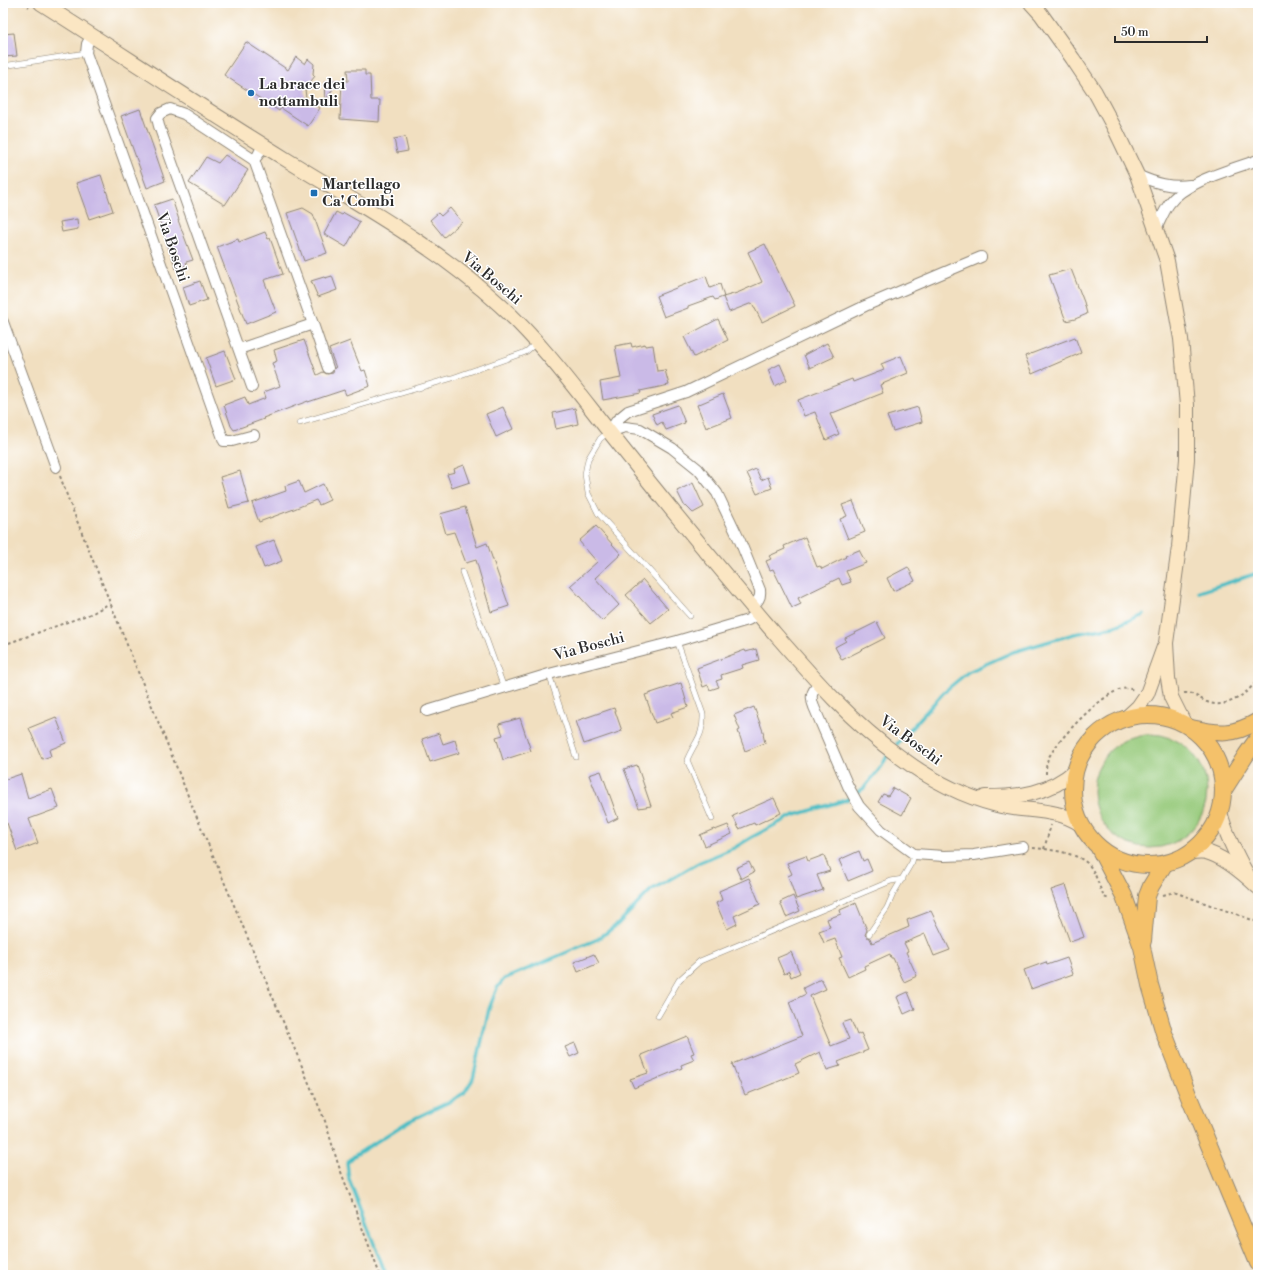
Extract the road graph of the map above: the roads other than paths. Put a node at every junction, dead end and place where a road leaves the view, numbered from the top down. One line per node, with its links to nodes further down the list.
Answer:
1 (41, 3): 3 (main road, Via Boschi)
2 (1031, 3): 9 (main road)
3 (92, 36): 4 (street); 6 (main road, Via Boschi)
4 (86, 53): 5 (lane); 21 (street, Via Boschi)
5 (3, 66)
6 (263, 145): 7 (street); 15 (main road, Via Boschi)
7 (254, 160): 14 (street); 16 (street, Via Boschi)
8 (1258, 160): 10 (street)
9 (1137, 175): 10 (street); 11 (main road)
10 (1194, 184): 11 (street)
11 (1156, 229): 27 (main road)
12 (981, 257): 20 (street)
13 (3, 322): 22 (street)
14 (313, 324): 16 (street); 17 (street)
15 (537, 343): 19 (lane); 20 (main road, Via Boschi)
16 (239, 349): 18 (street, Via Boschi)
17 (328, 368)
18 (252, 387)
19 (299, 423)
20 (609, 432): 24 (main road, Via Boschi); 24 (street); 25 (lane)
21 (254, 436)
22 (56, 466)
23 (462, 572): 30 (lane)
24 (755, 610): 26 (street, Via Boschi); 29 (main road, Via Boschi)
25 (690, 616)
26 (677, 641): 28 (street, Via Boschi); 41 (lane)
27 (1166, 643): 32 (main road); 34 (main road)
28 (549, 674): 30 (street, Via Boschi); 36 (lane)
29 (820, 684): 39 (main road, Via Boschi); 46 (street)
30 (504, 688): 31 (street, Via Boschi)
31 (426, 711)
32 (1125, 719): 34 (main road); 37 (main road)
33 (1258, 721): 34 (main road)
34 (1187, 726): 38 (main road)
35 (1258, 738): 38 (main road)
36 (576, 757)
37 (1076, 770): 39 (main road, Via Boschi); 42 (main road)
38 (1223, 791): 40 (main road)
39 (972, 797): 42 (main road, Via Boschi)
40 (1220, 812): 45 (main road); 49 (main road)
41 (712, 819)
42 (1082, 825): 43 (main road)
43 (1098, 846): 47 (main road); 51 (main road)
44 (1023, 847): 46 (street)
45 (1190, 852): 47 (main road); 49 (main road)
46 (914, 854): 48 (lane)
47 (1165, 863): 51 (main road)
48 (903, 879): 50 (lane); 52 (lane)
49 (1254, 884)
50 (869, 934)
51 (1142, 947): 53 (main road)
52 (658, 1016)
53 (1258, 1263)

